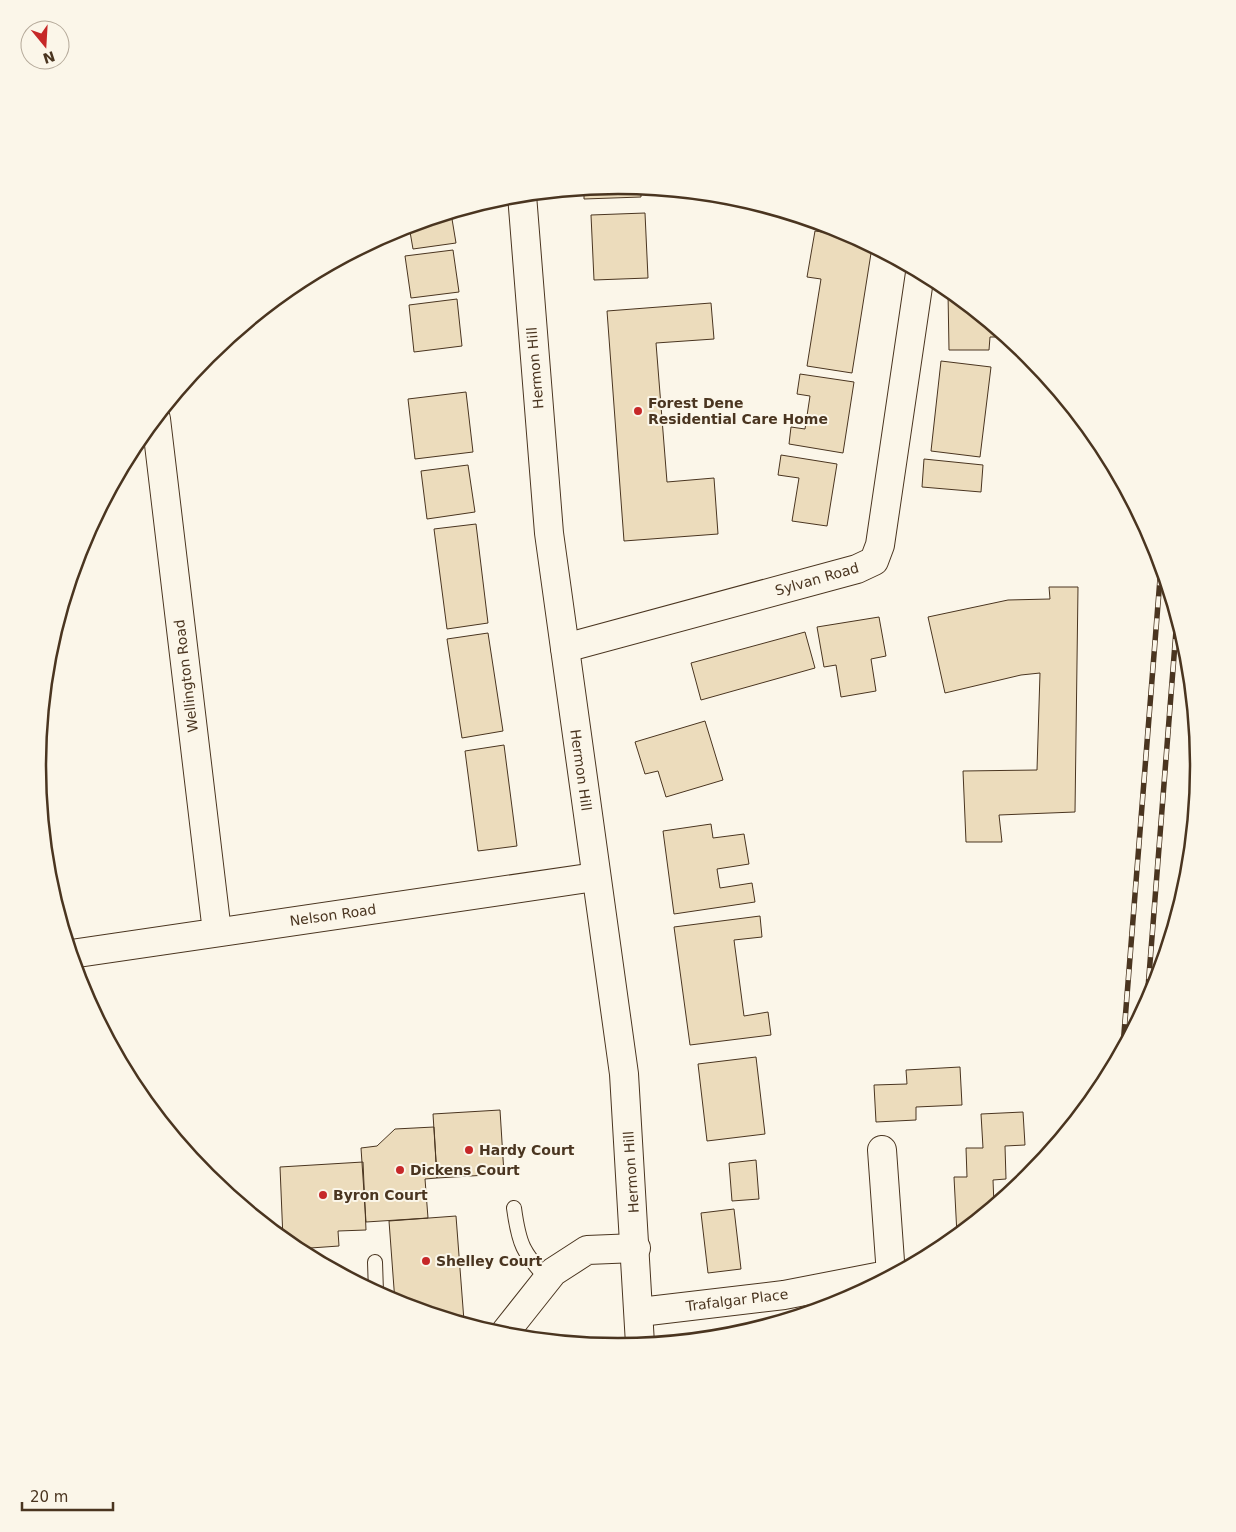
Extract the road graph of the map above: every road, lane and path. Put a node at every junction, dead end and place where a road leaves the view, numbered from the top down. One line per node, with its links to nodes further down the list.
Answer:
1 (523, 202): 4 (street, Hermon Hill)
2 (919, 280): 4 (street, Sylvan Road)
3 (157, 428): 6 (street, Wellington Road)
4 (565, 648): 5 (street, Hermon Hill)
5 (595, 877): 6 (street, Nelson Road); 10 (street, Hermon Hill)
6 (217, 932): 7 (street, Nelson Road)
7 (78, 953)
8 (882, 1150): 12 (street, Trafalgar Place)
9 (514, 1208): 14 (lane)
10 (636, 1248): 14 (street); 16 (street, Hermon Hill)
11 (375, 1262): 15 (lane)
12 (892, 1268)
13 (874, 1278): 16 (street, Trafalgar Place)
14 (547, 1279): 17 (street)
15 (376, 1284)
16 (640, 1312): 18 (street, Hermon Hill)
17 (509, 1327)
18 (640, 1337)

